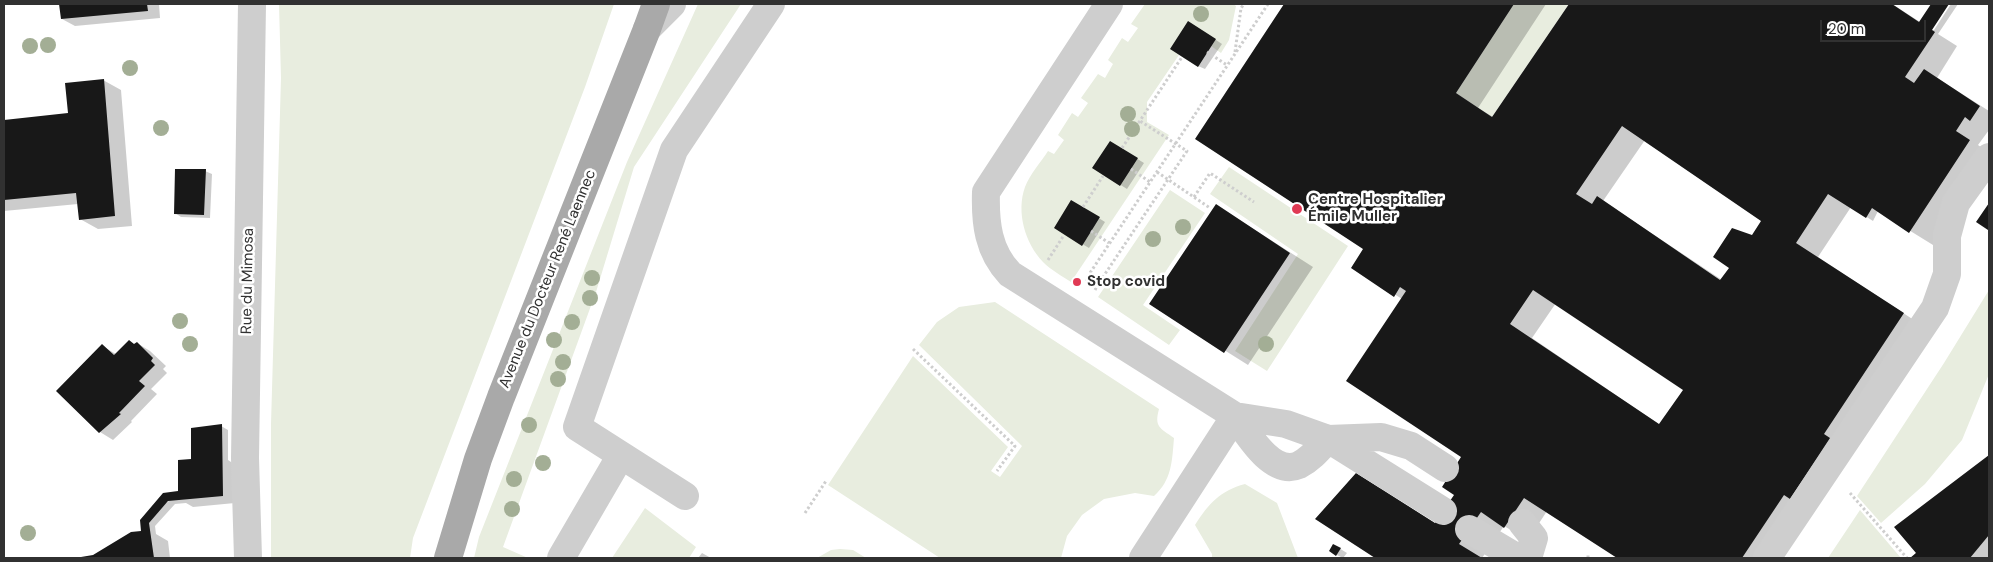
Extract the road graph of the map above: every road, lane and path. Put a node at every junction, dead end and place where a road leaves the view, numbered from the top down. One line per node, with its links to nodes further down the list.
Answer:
1 (252, 4): 45 (street, Rue du Mimosa)
2 (656, 4): 8 (main road, Avenue du Docteur René Laennec)
3 (672, 4): 8 (street)
4 (772, 4): 35 (street)
5 (1109, 4): 33 (street)
6 (1244, 4): 10 (path)
7 (1268, 4): 10 (path)
8 (647, 29): 46 (main road, Avenue du Docteur René Laennec)
9 (1207, 52): 12 (path)
10 (1235, 53): 12 (path)
11 (1182, 57): 13 (path)
12 (1227, 65): 14 (path)
13 (1140, 121): 14 (path); 15 (path)
14 (1176, 143): 18 (path); 20 (path)
15 (1122, 148)
16 (1989, 157): 51 (street)
17 (1131, 169): 21 (path)
18 (1157, 172): 20 (path); 21 (path)
19 (1103, 176): 24 (path)
20 (1168, 179): 22 (path); 30 (path)
21 (1150, 182): 28 (path)
22 (1194, 197): 23 (path); 25 (path)
23 (1254, 202)
24 (1083, 207)
25 (1210, 208)
26 (1091, 232): 28 (path)
27 (1064, 235): 29 (path)
28 (1109, 243): 30 (path)
29 (1043, 267)
30 (1097, 286): 31 (path)
31 (1090, 291)
32 (913, 349): 37 (path)
33 (1235, 416): 34 (street); 34 (street); 48 (street)
34 (1328, 439): 36 (street); 41 (street)
35 (621, 455): 39 (street); 47 (street)
36 (1445, 468)
37 (997, 471)
38 (826, 481): 42 (path)
39 (685, 496)
40 (1866, 510): 52 (path)
41 (1443, 511)
42 (805, 513)
43 (1522, 523): 50 (street)
44 (1470, 529): 49 (street)
45 (248, 558)
46 (448, 558)
47 (561, 558)
48 (1143, 558)
49 (1518, 558)
50 (1528, 558)
51 (1767, 558)
52 (1907, 558)

